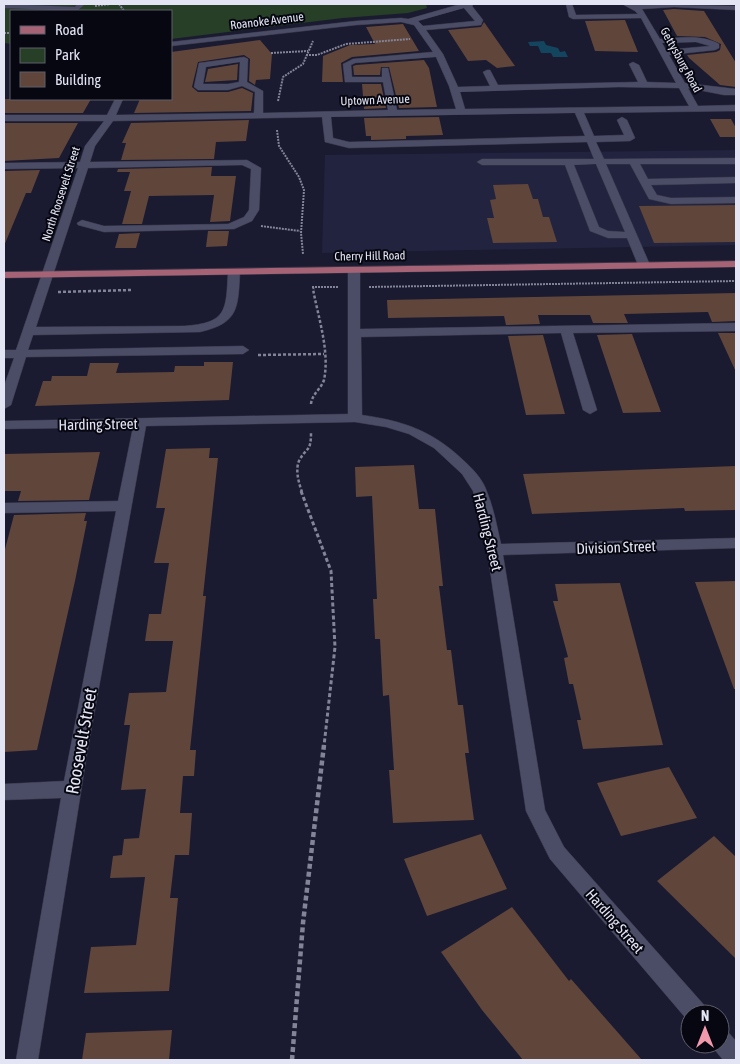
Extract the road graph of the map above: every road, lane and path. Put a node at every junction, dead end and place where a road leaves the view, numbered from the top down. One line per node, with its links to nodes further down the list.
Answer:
1 (81, 4): 4 (street)
2 (468, 4): 8 (street); 9 (street)
3 (568, 4): 7 (street)
4 (4, 5)
5 (629, 5): 6 (street); 7 (street, Gettysburg Road)
6 (736, 8)
7 (643, 16): 12 (street, Gettysburg Road)
8 (410, 21): 9 (street); 13 (street, Roanoke Avenue)
9 (422, 28): 17 (street)
10 (314, 35): 14 (path)
11 (415, 40): 18 (path)
12 (657, 41): 16 (street, Gettysburg Road); 16 (street)
13 (172, 44)
14 (308, 51): 15 (path); 18 (path)
15 (271, 53)
16 (663, 53): 25 (street, Gettysburg Road)
17 (439, 54): 19 (street); 27 (street)
18 (306, 55): 31 (path)
19 (388, 58): 22 (street); 22 (street)
20 (634, 65): 24 (street)
21 (487, 72): 26 (street)
22 (386, 79): 36 (street)
23 (243, 83): 23 (street); 38 (street)
24 (644, 85): 25 (street); 26 (street)
25 (682, 86): 28 (street); 32 (street, Gettysburg Road)
26 (495, 88): 27 (street)
27 (456, 90): 34 (street)
28 (736, 92): 29 (street)
29 (710, 93)
30 (119, 100): 40 (street, North Roosevelt Street)
31 (278, 109)
32 (695, 109): 33 (street, Uptown Avenue); 35 (street, Uptown Avenue)
33 (736, 109)
34 (461, 110): 35 (street, Uptown Avenue); 36 (street, Uptown Avenue)
35 (578, 110): 43 (street)
36 (393, 112): 37 (street, Uptown Avenue)
37 (326, 114): 38 (street, Uptown Avenue); 43 (street)
38 (258, 116): 40 (street, Uptown Avenue)
39 (4, 118): 40 (street, Uptown Avenue)
40 (110, 119): 51 (street, North Roosevelt Street)
41 (622, 120): 44 (street)
42 (277, 128): 58 (path)
43 (590, 138): 44 (street); 50 (street)
44 (630, 138): 45 (street)
45 (635, 147)
46 (568, 161): 48 (street); 50 (street); 59 (street)
47 (736, 161): 49 (street)
48 (482, 162)
49 (634, 162): 50 (street); 54 (street)
50 (600, 163): 59 (street)
51 (83, 165): 52 (street); 56 (street); 65 (street, North Roosevelt Street)
52 (4, 166)
53 (736, 180): 54 (street)
54 (644, 182): 55 (street)
55 (736, 200)
56 (82, 223)
57 (253, 224): 58 (path)
58 (300, 231): 60 (path)
59 (631, 235): 62 (street)
60 (303, 254)
61 (736, 264): 62 (main road, Cherry Hill Road)
62 (644, 265): 63 (main road, Cherry Hill Road)
63 (354, 270): 64 (main road, Cherry Hill Road); 68 (street)
64 (234, 272): 65 (main road, Cherry Hill Road); 71 (street)
65 (49, 274): 66 (main road, Cherry Hill Road); 71 (street)
66 (4, 275)
67 (736, 281): 68 (path)
68 (354, 287): 72 (street); 76 (path)
69 (736, 327): 70 (street)
70 (566, 330): 72 (street); 78 (street)
71 (29, 331): 75 (street)
72 (355, 333): 79 (street)
73 (243, 350): 75 (street); 76 (path)
74 (4, 354): 75 (street)
75 (22, 354): 77 (street)
76 (324, 354): 80 (path)
77 (4, 405)
78 (590, 410)
79 (355, 418): 80 (street, Harding Street); 86 (street, Harding Street)
80 (311, 419): 81 (street, Harding Street); 91 (path)
81 (140, 423): 82 (street, Harding Street); 83 (street, Roosevelt Street)
82 (4, 425)
83 (125, 506): 84 (street); 87 (street, Roosevelt Street)
84 (4, 508)
85 (736, 543): 86 (street, Division Street)
86 (495, 550): 89 (street, Harding Street)
87 (72, 790): 88 (street); 90 (street, Roosevelt Street)
88 (4, 792)
89 (688, 1004)
90 (27, 1060)
91 (292, 1060)

